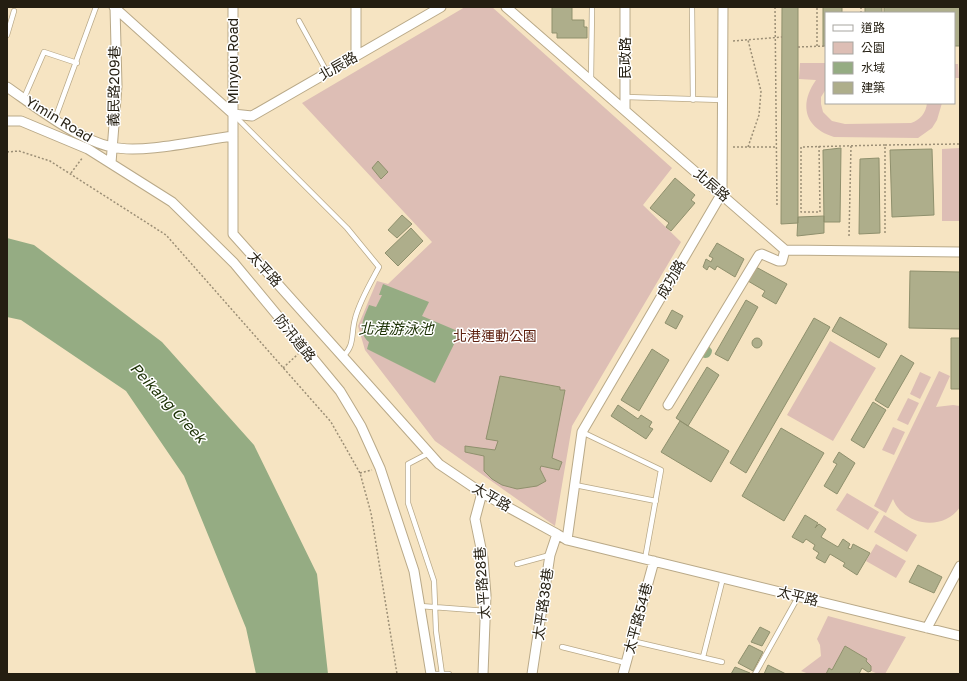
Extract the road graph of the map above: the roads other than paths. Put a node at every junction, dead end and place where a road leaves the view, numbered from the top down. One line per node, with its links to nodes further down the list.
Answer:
1 (96, 7): 15 (lane)
2 (114, 7): 24 (street); 28 (street, 義民路209巷)
3 (233, 7): 24 (street, Minyou Road)
4 (356, 7): 14 (street)
5 (441, 7): 14 (street, 北辰路)
6 (506, 7): 17 (street, 北辰路)
7 (592, 7): 17 (lane)
8 (625, 7): 19 (street, 民政路)
9 (692, 7): 21 (lane)
10 (723, 7): 22 (street)
11 (14, 11): 13 (lane)
12 (298, 21): 16 (lane)
13 (7, 35)
14 (356, 56): 16 (street, 北辰路)
15 (77, 63): 20 (lane); 25 (lane)
16 (327, 72): 24 (street, 北辰路)
17 (591, 80): 23 (street, 北辰路)
18 (7, 87): 20 (street, Yimin Road)
19 (626, 97): 21 (lane); 23 (street, 民政路)
20 (24, 98): 25 (street, Yimin Road)
21 (693, 100): 22 (lane)
22 (722, 100): 30 (street)
23 (625, 109): 30 (street, 北辰路)
24 (233, 114): 27 (street, 太平路); 33 (lane)
25 (55, 119): 28 (street, Yimin Road)
26 (7, 121): 29 (street, 防汛道路)
27 (233, 136): 28 (street, Yimin Road); 33 (street, 太平路)
28 (112, 147): 29 (street, 義民路209巷)
29 (111, 163): 48 (street, 防汛道路)
30 (722, 193): 31 (street, 北辰路); 35 (street, 成功路)
31 (786, 250): 32 (street); 34 (street)
32 (960, 252)
33 (342, 357): 36 (street, 太平路)
34 (668, 405)
35 (582, 432): 37 (street, 成功路); 39 (lane)
36 (429, 453): 38 (street, 太平路); 49 (lane)
37 (575, 485): 39 (lane); 41 (street, 成功路)
38 (482, 492): 40 (street, 太平路); 50 (street, 太平路28巷)
39 (656, 501): 43 (lane)
40 (557, 534): 41 (street, 太平路); 42 (street, 太平路38巷)
41 (567, 540): 43 (street, 太平路)
42 (550, 555): 44 (lane); 62 (street, 太平路38巷)
43 (650, 560): 46 (street, 太平路); 53 (street, 太平路54巷)
44 (517, 564)
45 (960, 566): 51 (street)
46 (723, 578): 47 (street, 太平路); 55 (lane)
47 (798, 596): 51 (street, 太平路); 64 (lane)
48 (420, 606): 49 (lane); 58 (street, 防汛道路)
49 (435, 607): 50 (lane); 59 (lane)
50 (486, 611): 61 (street, 太平路28巷)
51 (927, 628): 52 (street, 太平路)
52 (960, 636)
53 (632, 641): 55 (lane); 57 (street, 太平路54巷)
54 (562, 647): 57 (lane)
55 (703, 657): 56 (lane)
56 (722, 662)
57 (626, 664): 63 (street, 太平路54巷)
58 (431, 674): 59 (lane)
59 (442, 674): 60 (lane)
60 (450, 674)
61 (483, 674)
62 (532, 674)
63 (623, 674)
64 (755, 674)

